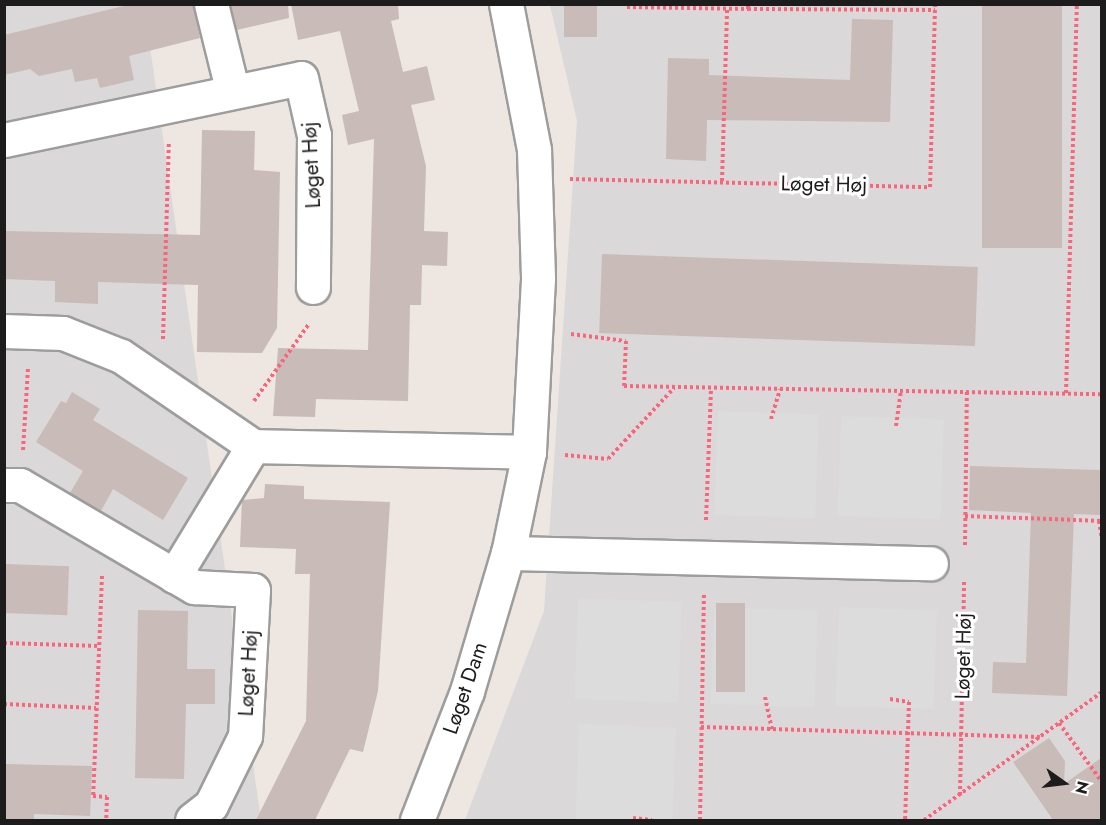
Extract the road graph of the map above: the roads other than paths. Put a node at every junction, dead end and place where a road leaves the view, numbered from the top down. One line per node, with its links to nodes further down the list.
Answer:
1 (211, 4): 3 (street)
2 (506, 4): 8 (street)
3 (232, 89): 4 (street, Løget Høj); 5 (street, Løget Høj)
4 (4, 140)
5 (313, 287)
6 (4, 331): 7 (street)
7 (243, 439): 8 (street); 12 (street)
8 (529, 452): 10 (street)
9 (12, 485): 12 (street, Løget Høj)
10 (508, 553): 11 (street); 14 (street, Løget Dam)
11 (931, 563)
12 (174, 576): 13 (street, Løget Høj)
13 (192, 820)
14 (417, 820)

